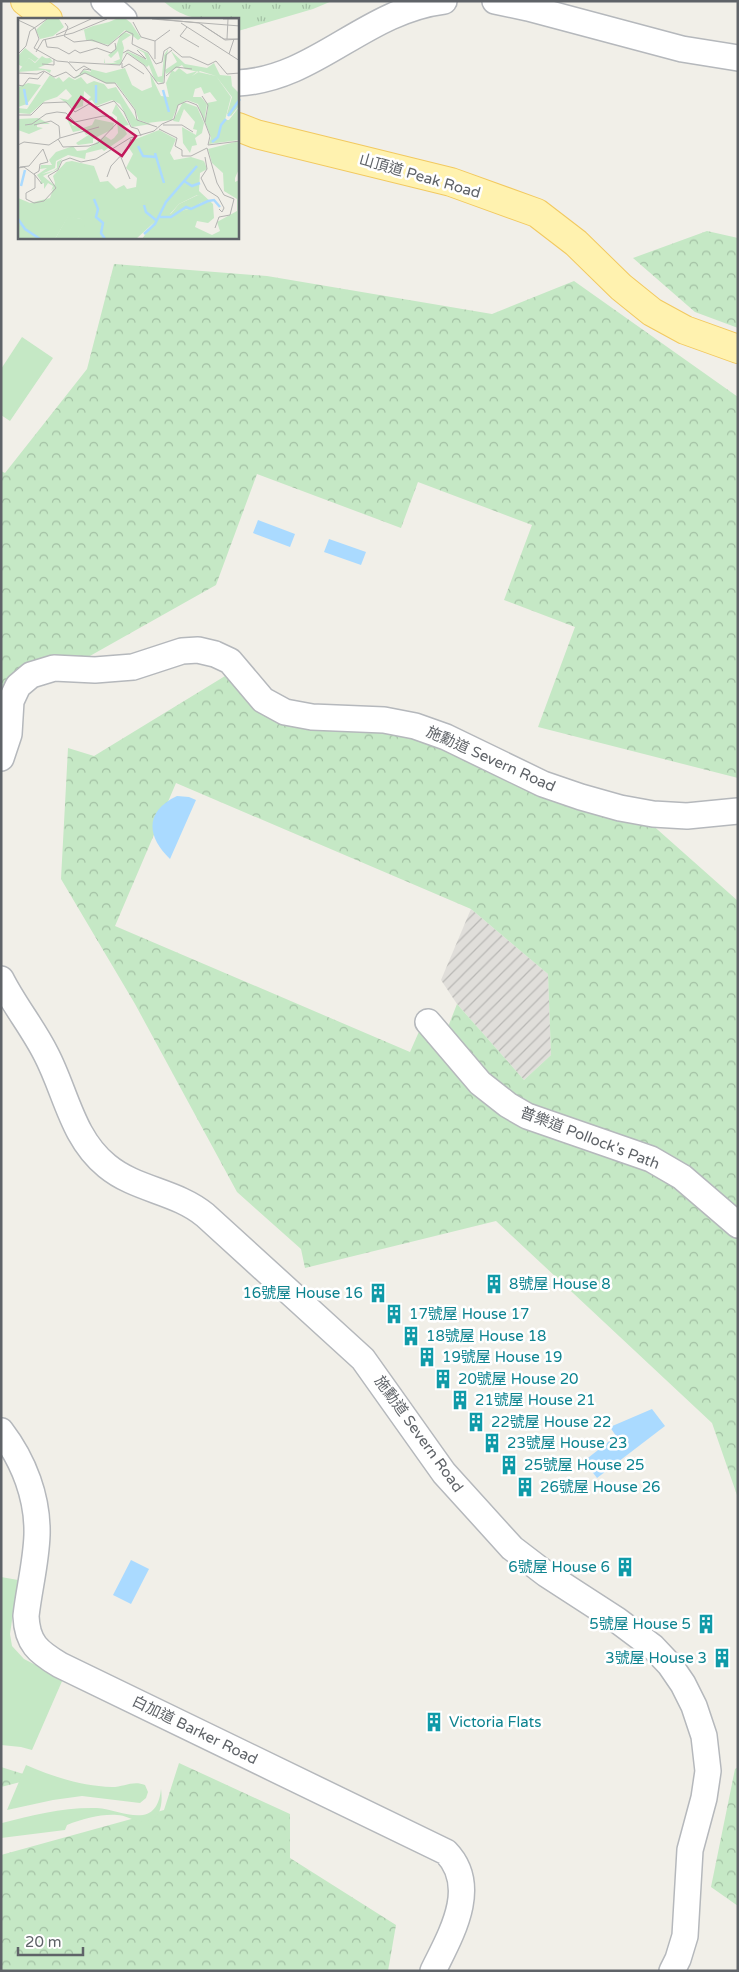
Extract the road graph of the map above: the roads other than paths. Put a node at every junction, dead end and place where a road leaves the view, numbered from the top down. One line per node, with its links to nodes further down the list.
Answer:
1 (25, 1): 5 (main road)
2 (104, 1): 6 (street)
3 (444, 1): 8 (street)
4 (495, 1): 7 (street)
5 (47, 18)
6 (123, 18)
7 (738, 58)
8 (239, 83)
9 (239, 127): 10 (main road, 山頂道 Peak Road)
10 (738, 349)
11 (1, 758): 12 (street, 施勳道 Severn Road)
12 (738, 811)
13 (1, 979): 18 (street, 施勳道 Severn Road)
14 (428, 1022): 15 (street, 普樂道 Pollock's Path)
15 (738, 1225)
16 (1, 1431): 17 (street, 白加道 Barker Road)
17 (433, 1971)
18 (672, 1971)

